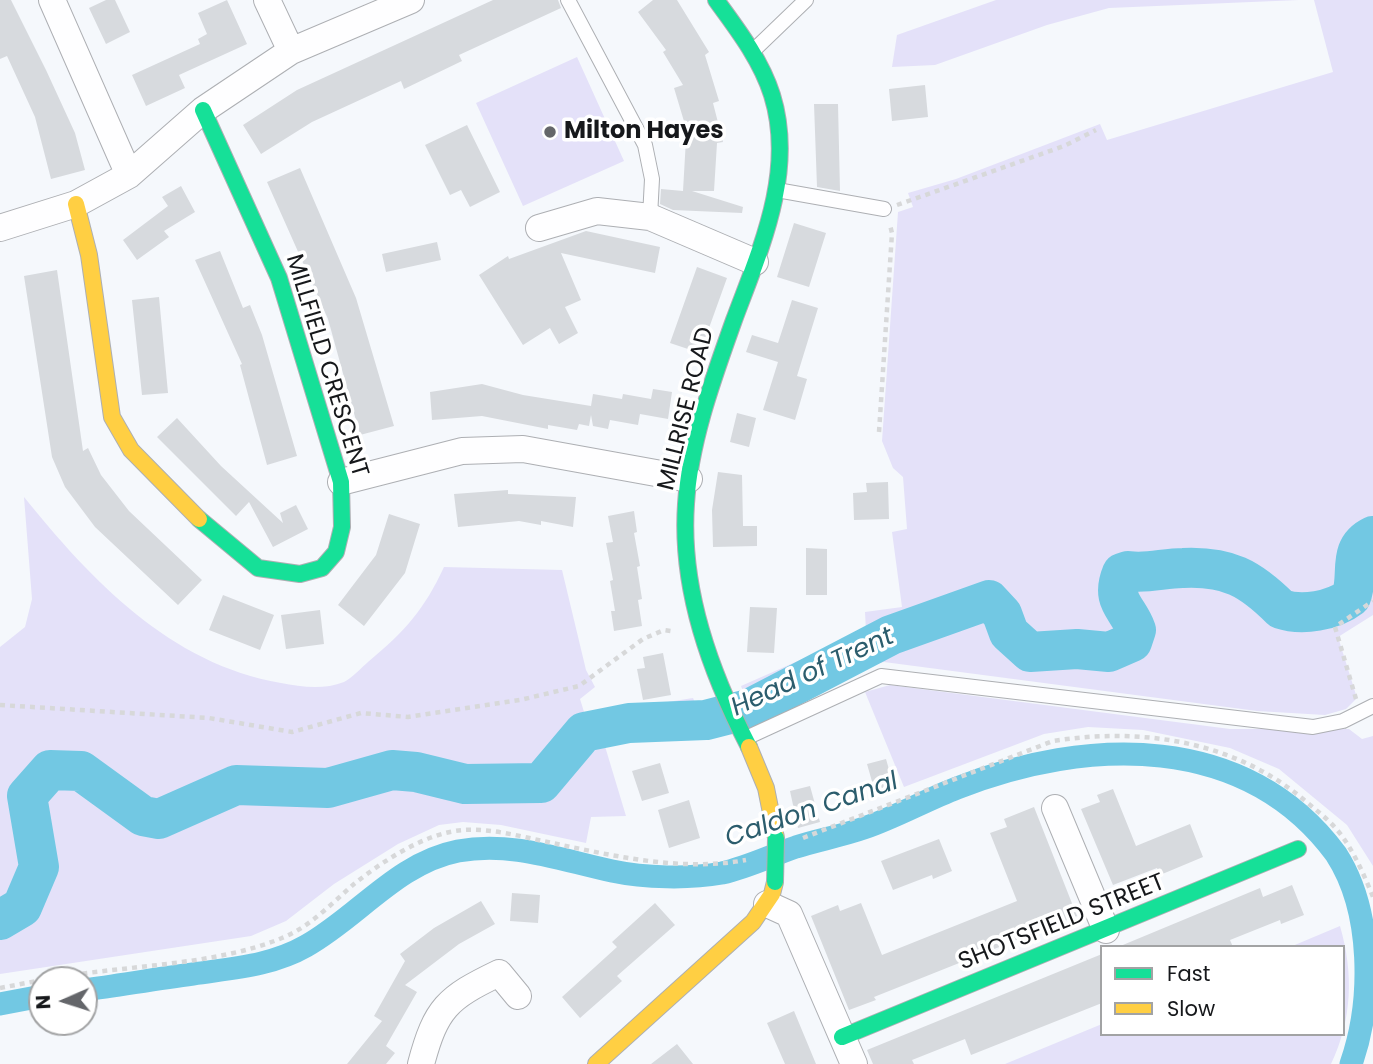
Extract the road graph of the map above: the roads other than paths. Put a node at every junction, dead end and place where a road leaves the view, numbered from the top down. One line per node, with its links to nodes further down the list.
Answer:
1 (51, 0): 10 (street)
2 (267, 0): 7 (street)
3 (411, 0): 7 (street)
4 (568, 0): 14 (lane)
5 (716, 0): 8 (street, MILLRISE ROAD)
6 (806, 0): 8 (lane)
7 (291, 51): 9 (street)
8 (752, 51): 11 (street, MILLRISE ROAD)
9 (203, 110): 10 (street); 19 (street, MILLFIELD CRESCENT)
10 (129, 175): 12 (street)
11 (775, 189): 13 (lane); 17 (street, MILLRISE ROAD)
12 (76, 204): 15 (street); 19 (street, MILLFIELD CRESCENT)
13 (884, 209)
14 (650, 217): 16 (street); 17 (street)
15 (0, 228)
16 (538, 228)
17 (755, 262): 18 (street, MILLRISE ROAD)
18 (689, 479): 19 (street); 21 (street, MILLRISE ROAD)
19 (341, 482)
20 (1373, 706): 21 (lane)
21 (742, 734): 24 (street, MILLRISE ROAD, bridge)
22 (1055, 808): 25 (street)
23 (1298, 849): 25 (street, SHOTSFIELD STREET)
24 (771, 893): 27 (street); 28 (street)
25 (1105, 930): 27 (street, SHOTSFIELD STREET)
26 (518, 996): 29 (street)
27 (842, 1037): 31 (street)
28 (623, 1055): 30 (street)
29 (421, 1064)
30 (596, 1064)
31 (854, 1064)

